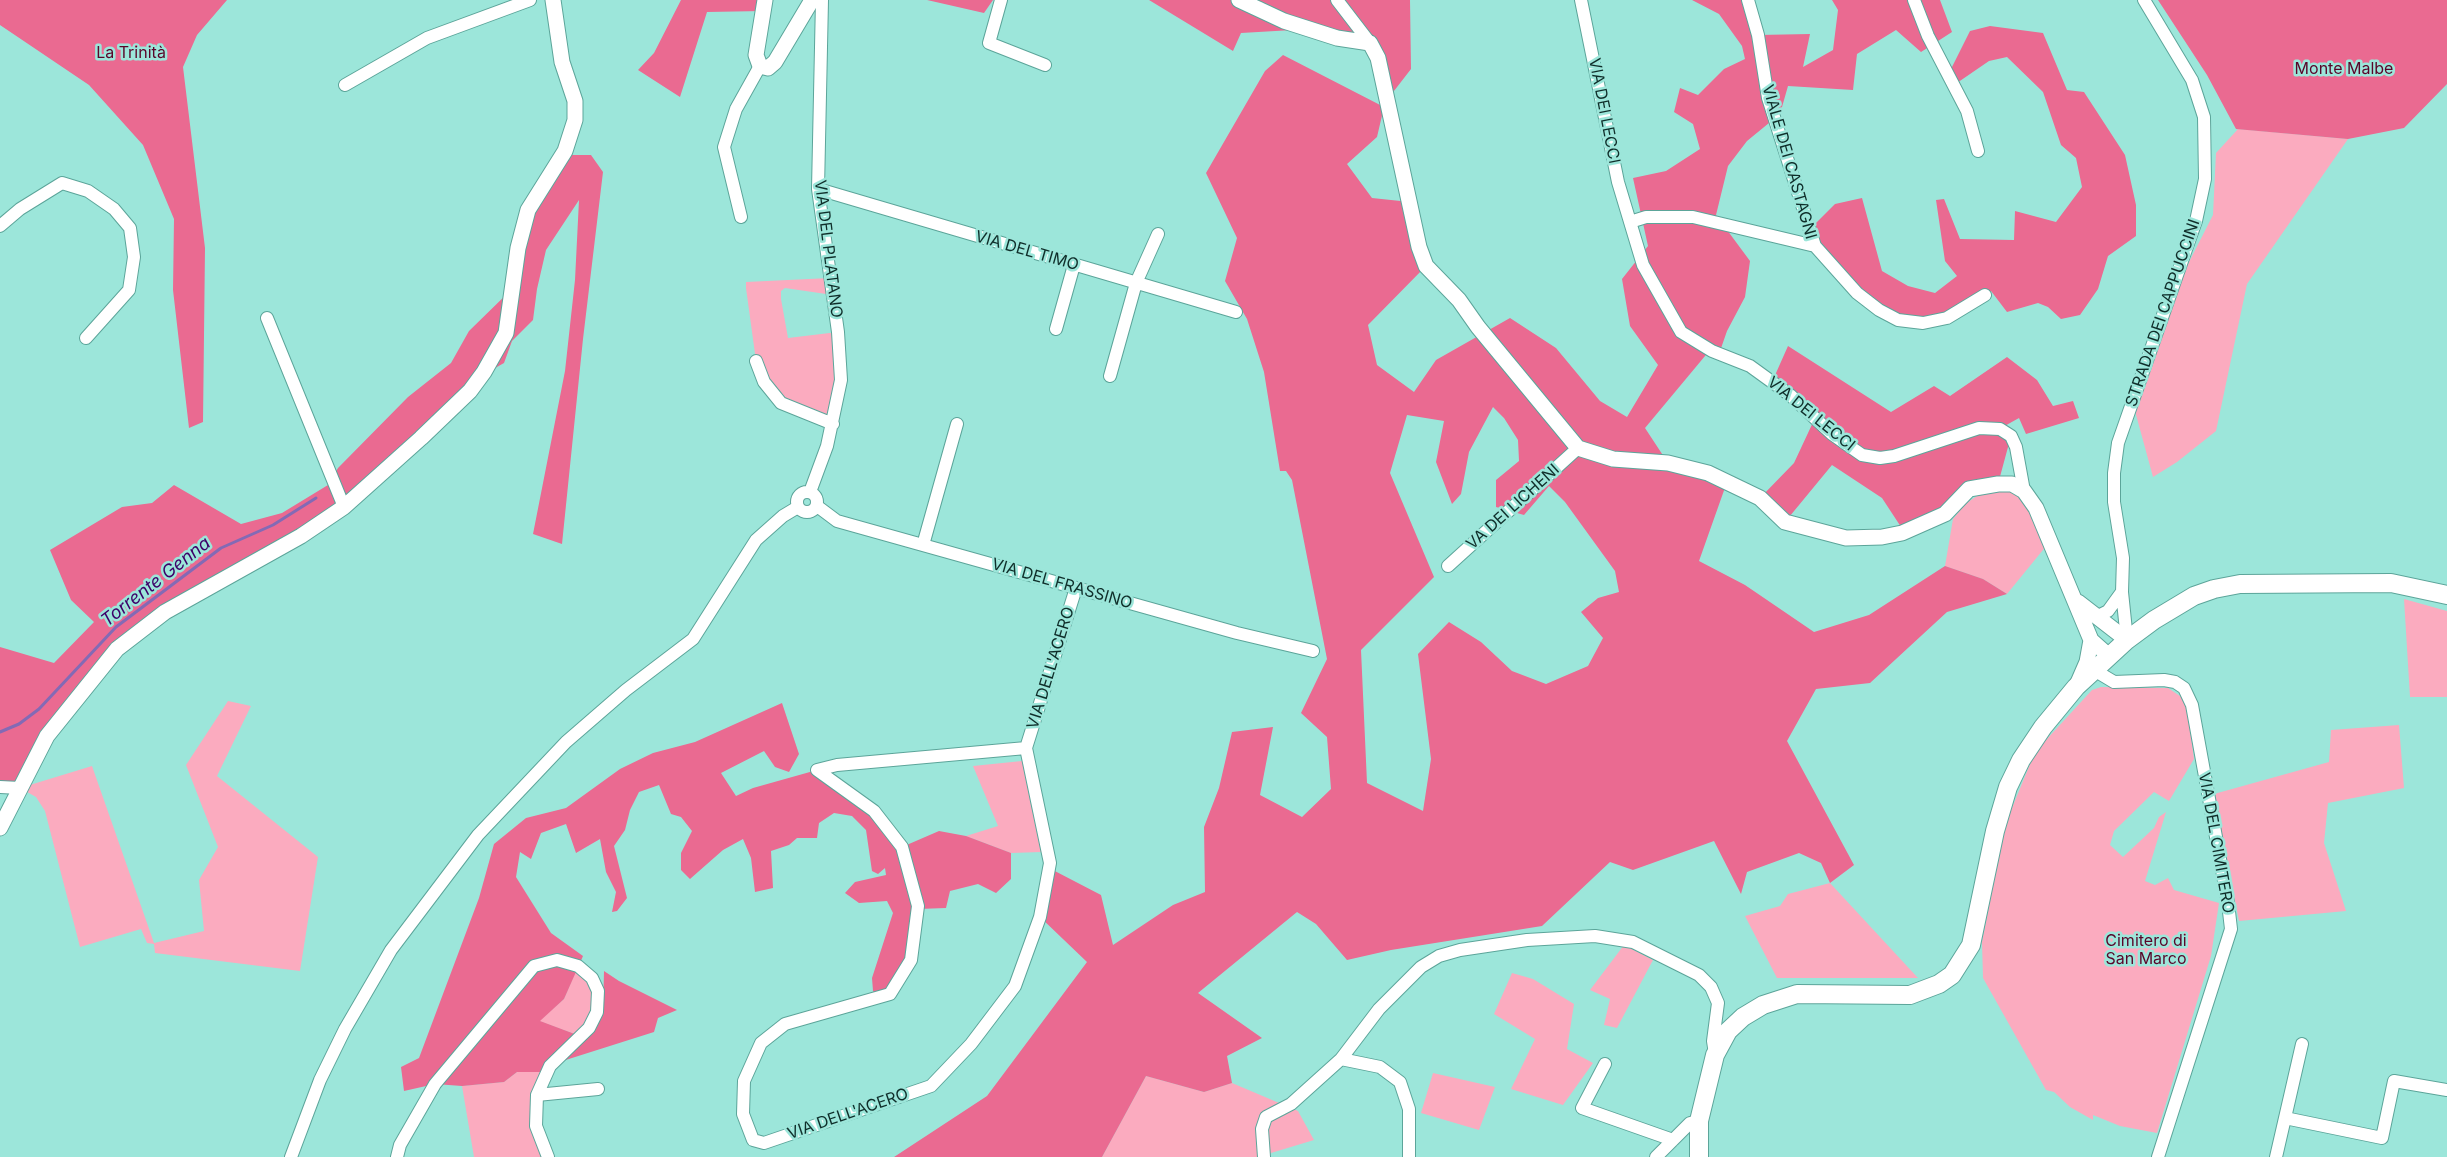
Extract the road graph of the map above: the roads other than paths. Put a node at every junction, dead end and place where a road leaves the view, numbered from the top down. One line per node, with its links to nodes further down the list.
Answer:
1 (530, 0): 16 (street)
2 (553, 0): 39 (street)
3 (765, 0): 15 (street)
4 (812, 0): 15 (street)
5 (822, 0): 18 (street, VIA DEL PLATANO)
6 (1001, 0): 14 (street)
7 (1239, 0): 13 (street)
8 (1337, 0): 13 (street)
9 (1581, 0): 20 (street, VIA DEI LECCI)
10 (1748, 0): 23 (street, VIALE DEI CASTAGNI)
11 (1914, 0): 17 (street)
12 (2144, 0): 44 (street, STRADA DEI CAPPUCCINI)
13 (1370, 43): 35 (street)
14 (1045, 65)
15 (760, 66): 19 (street)
16 (345, 85)
17 (1978, 151)
18 (818, 189): 24 (street, VIA DEL TIMO); 33 (street, VIA DEL PLATANO)
19 (741, 217)
20 (1630, 222): 23 (street, VIALE DEI CASTAGNI); 36 (street, VIA DEI LECCI)
21 (0, 226): 30 (street)
22 (1158, 234): 25 (street)
23 (1815, 246): 26 (street)
24 (1074, 265): 25 (street, VIA DEL TIMO); 29 (street)
25 (1136, 283): 27 (street, VIA DEL TIMO); 32 (street)
26 (1984, 295)
27 (1236, 312)
28 (267, 318): 39 (street)
29 (1056, 329)
30 (86, 338)
31 (756, 361): 33 (street)
32 (1110, 376)
33 (833, 424): 37 (street, VIA DEL PLATANO)
34 (957, 424): 41 (street)
35 (1578, 448): 36 (street); 42 (street, VA DEI LICHENI)
36 (2024, 491): 46 (street)
37 (810, 492): 38 (street); 40 (street)
38 (817, 506): 40 (street); 41 (street, VIA DEL FRASSINO)
39 (344, 507): 56 (street)
40 (798, 507): 68 (street)
41 (923, 545): 43 (street, VIA DEL FRASSINO)
42 (1448, 566)
43 (1076, 588): 50 (street, VIA DEL FRASSINO); 54 (street, VIA DELL'ACERO)
44 (2122, 591): 47 (street); 49 (street, STRADA DEI CAPPUCCINI)
45 (2447, 595): 49 (main road)
46 (2076, 599): 47 (street); 48 (street)
47 (2096, 616): 48 (street); 49 (street)
48 (2090, 636): 51 (street); 53 (street)
49 (2127, 640): 51 (main road)
50 (1313, 651)
51 (2109, 656): 52 (main road)
52 (2094, 670): 53 (main road); 75 (street, VIA DEL CIMITERO)
53 (2076, 687): 59 (main road)
54 (1026, 748): 54 (street, VIA DELL'ACERO)
55 (0, 787): 56 (street)
56 (20, 788): 57 (street)
57 (0, 828)
58 (2302, 1044): 65 (street)
59 (1715, 1056): 60 (street); 66 (main road)
60 (1341, 1059): 71 (street); 72 (street)
61 (1605, 1064): 67 (street)
62 (598, 1089): 64 (street)
63 (2447, 1090): 65 (street)
64 (537, 1095): 69 (street); 70 (street)
65 (2285, 1118): 76 (street)
66 (1699, 1121): 67 (street); 74 (main road)
67 (1673, 1140): 73 (street)
68 (291, 1157)
69 (397, 1157)
70 (548, 1157)
71 (1264, 1157)
72 (1409, 1157)
73 (1656, 1157)
74 (1699, 1157)
75 (2158, 1157)
76 (2276, 1157)

